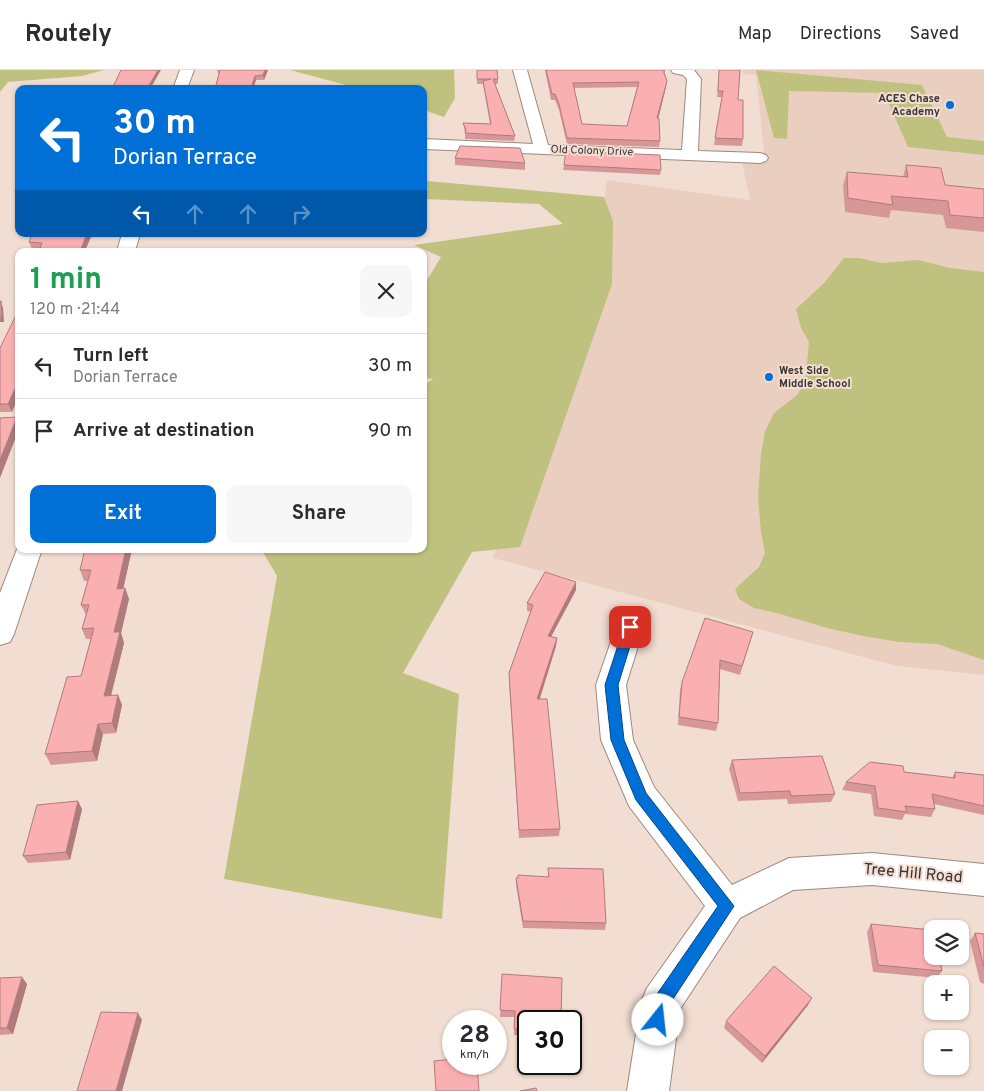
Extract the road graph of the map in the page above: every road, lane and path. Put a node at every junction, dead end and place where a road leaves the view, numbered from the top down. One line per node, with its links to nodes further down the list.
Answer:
1 (187, 70): 5 (street)
2 (520, 70): 3 (street); 7 (street)
3 (530, 70)
4 (678, 70): 8 (street)
5 (181, 85)
6 (427, 144): 7 (street, Old Colony Drive)
7 (542, 149): 8 (street, Old Colony Drive)
8 (690, 154): 9 (street, Old Colony Drive)
9 (760, 158)
10 (28, 553): 12 (street)
11 (630, 627): 14 (street)
12 (0, 634)
13 (984, 880): 14 (street, Tree Hill Road)
14 (727, 906): 15 (street, Tree Hill Road)
15 (648, 1091)

